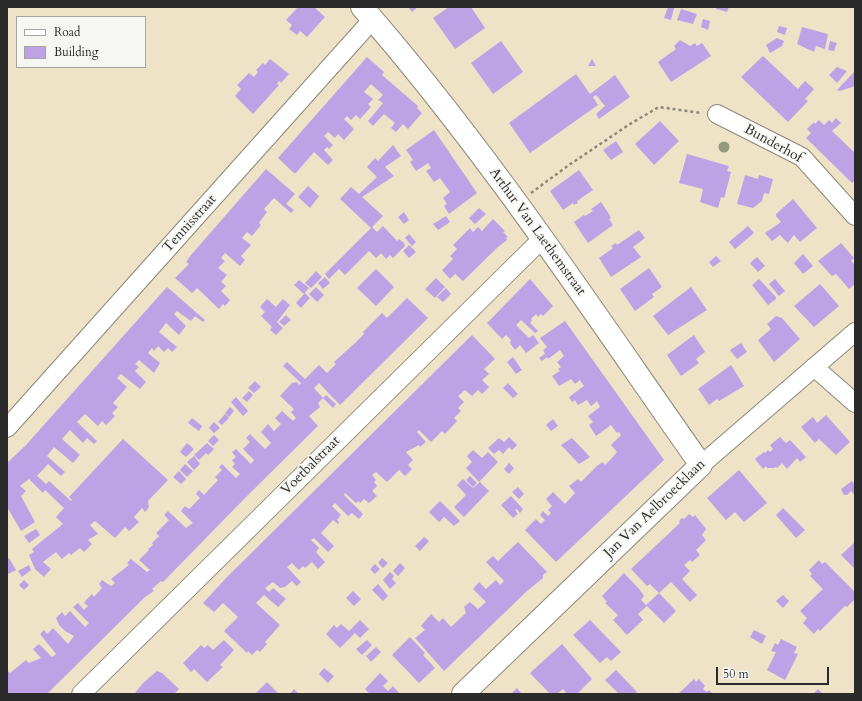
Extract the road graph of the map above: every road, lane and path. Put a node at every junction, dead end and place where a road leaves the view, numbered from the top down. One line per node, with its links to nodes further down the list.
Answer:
1 (368, 13): 3 (street, Arthur Van Laethemstraat); 9 (street, Tennisstraat)
2 (718, 114): 3 (path); 4 (street, Bunderhof)
3 (517, 204): 5 (street, Arthur Van Laethemstraat)
4 (855, 216)
5 (542, 239): 10 (street, Arthur Van Laethemstraat); 11 (street, Voetbalstraat)
6 (855, 332): 7 (street, Jan Van Aelbroecklaan)
7 (814, 367): 8 (street); 10 (street, Jan Van Aelbroecklaan)
8 (855, 403)
9 (7, 428)
10 (701, 465): 12 (street, Jan Van Aelbroecklaan)
11 (81, 694)
12 (462, 694)

